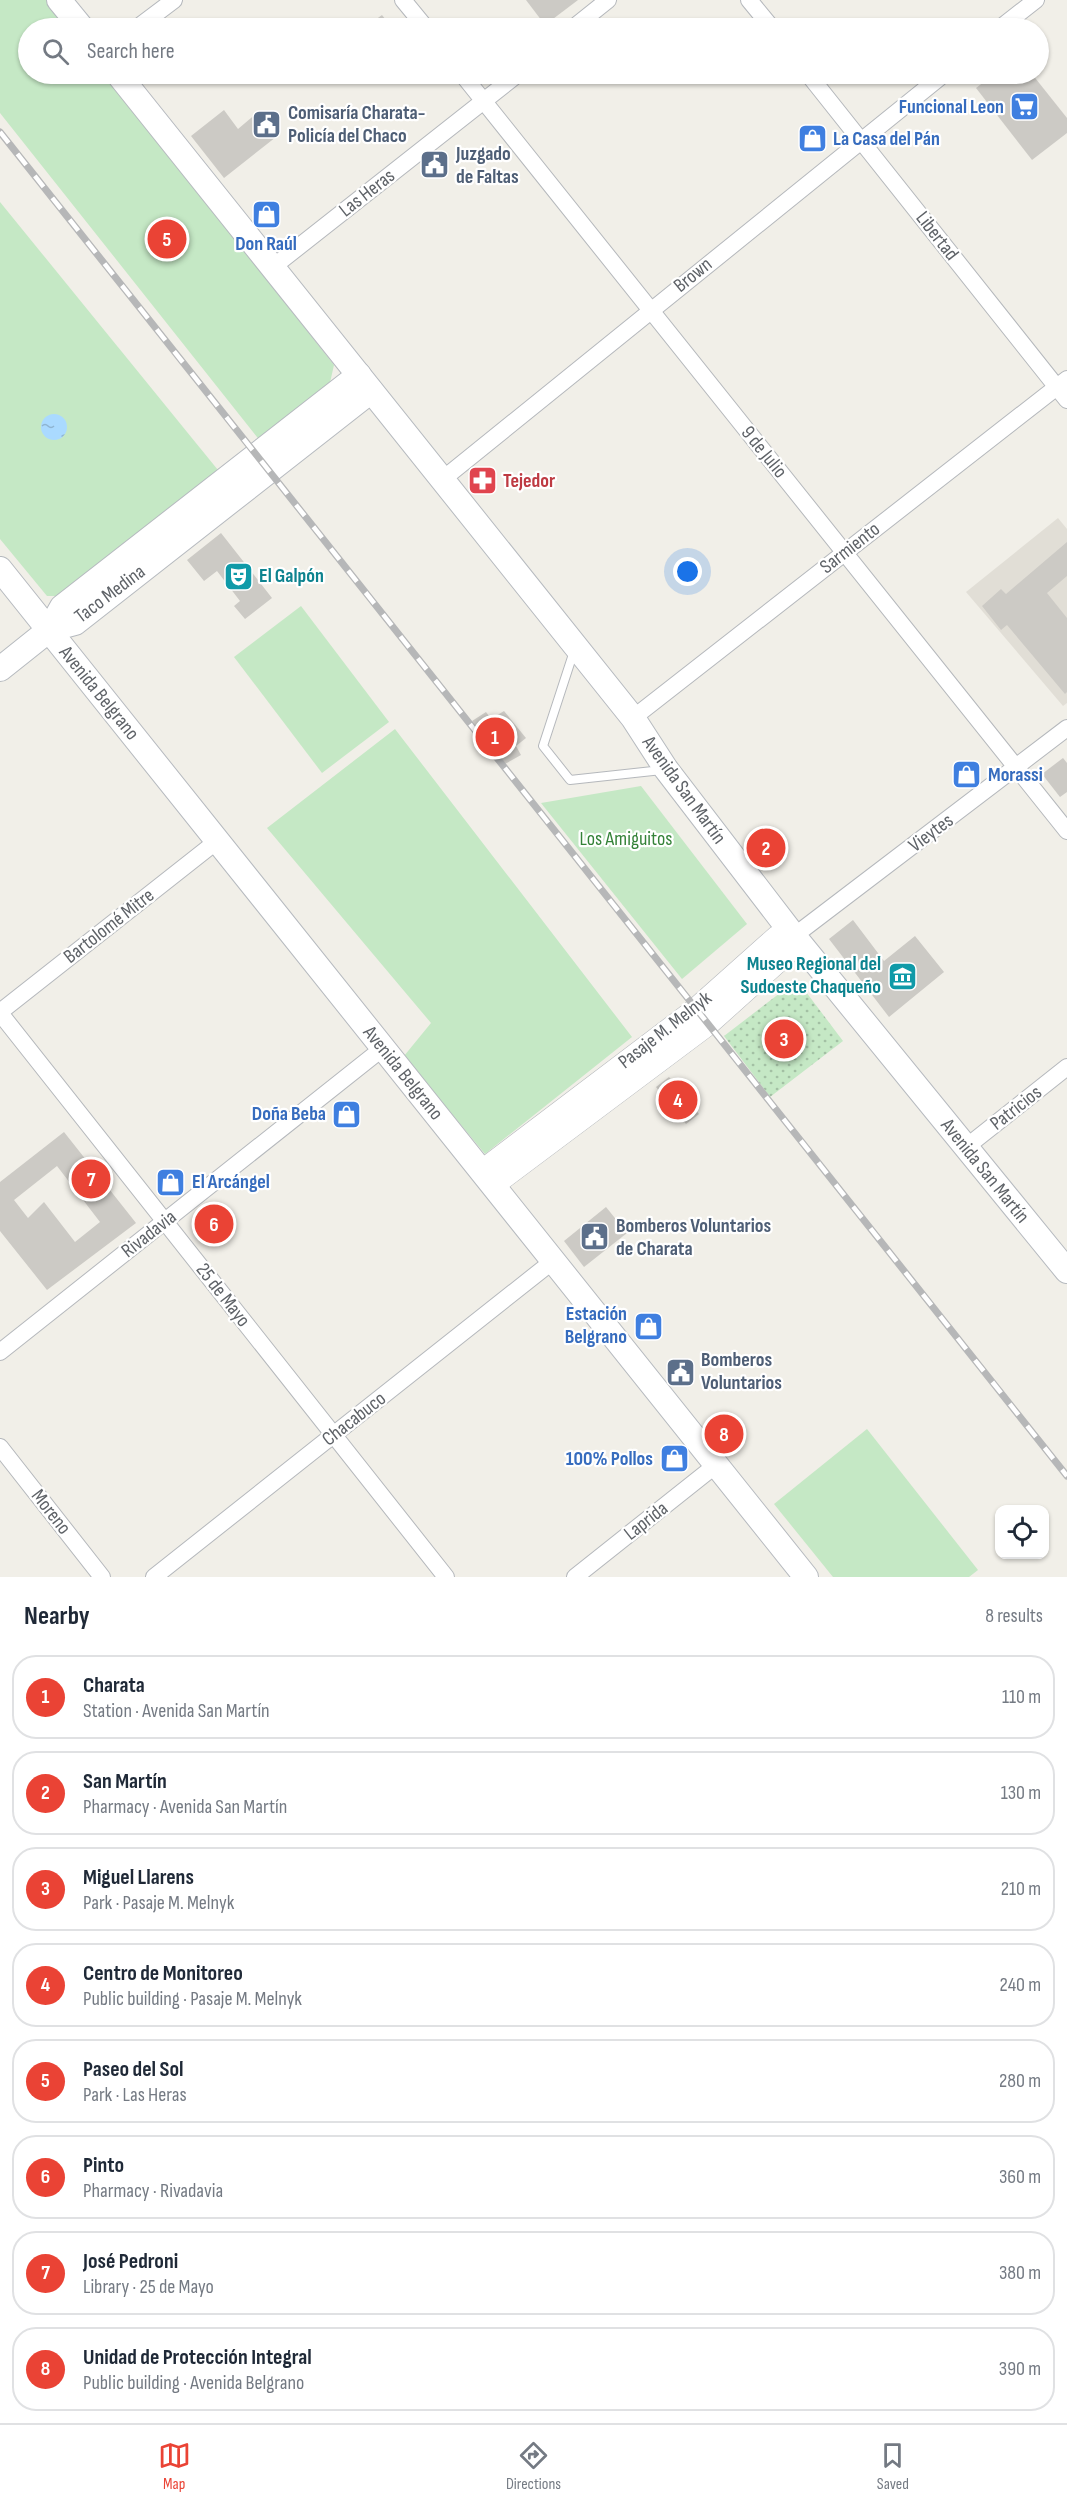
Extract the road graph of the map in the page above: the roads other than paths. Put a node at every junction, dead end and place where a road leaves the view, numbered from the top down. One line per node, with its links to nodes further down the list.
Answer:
1 (59, 0): 7 (main road)
2 (174, 0): 8 (street)
3 (403, 0): 9 (street)
4 (608, 0): 10 (street)
5 (749, 0): 11 (street)
6 (1036, 0): 12 (street)
7 (74, 18)
8 (151, 18)
9 (418, 18)
10 (586, 18)
11 (764, 18)
12 (1013, 18)
13 (126, 84): 20 (main road, Avenida San Martín)
14 (470, 84): 18 (street, 9 de Julio)
15 (506, 84): 18 (street, Las Heras)
16 (816, 84): 19 (street, Libertad)
17 (931, 84): 19 (street, Brown)
18 (484, 102): 20 (street, Las Heras); 21 (street, 9 de Julio)
19 (861, 140): 21 (street, Brown); 23 (street, Libertad)
20 (273, 267): 22 (main road, Avenida San Martín)
21 (650, 309): 24 (street, Brown); 25 (street, 9 de Julio)
22 (365, 383): 24 (main road, Avenida San Martín); 27 (main road, Taco Medina)
23 (1064, 388): 25 (street, Sarmiento)
24 (443, 479): 28 (main road, Avenida San Martín)
25 (844, 553): 30 (street, Sarmiento); 32 (street, 9 de Julio)
26 (0, 569): 27 (main road, Avenida Belgrano)
27 (49, 630): 29 (main road); 35 (main road, Avenida Belgrano)
28 (575, 647): 30 (main road, Avenida San Martín); 33 (lane)
29 (0, 669)
30 (633, 718): 33 (main road, Avenida San Martín)
31 (1067, 728): 32 (street, Vieytes)
32 (1016, 768): 34 (street, 9 de Julio); 36 (street, Vieytes)
33 (666, 770): 36 (main road, Avenida San Martín)
34 (1067, 831)
35 (217, 841): 37 (street, Bartolomé Mitre); 38 (main road, Avenida Belgrano)
36 (794, 936): 40 (main road, Avenida San Martín); 41 (street, Pasaje M. Melnyk)
37 (0, 1012): 42 (street, 25 de Mayo)
38 (383, 1048): 41 (main road, Avenida Belgrano); 42 (street, Rivadavia)
39 (1067, 1067): 40 (street, Patricios)
40 (965, 1148): 44 (main road, Avenida San Martín)
41 (487, 1178): 43 (main road, Avenida Belgrano)
42 (165, 1221): 45 (street, Rivadavia); 46 (street, 25 de Mayo)
43 (553, 1261): 46 (street, Chacabuco); 48 (main road, Avenida Belgrano)
44 (1067, 1271)
45 (0, 1352)
46 (334, 1435): 50 (street, Chacabuco); 51 (street, 25 de Mayo)
47 (0, 1447): 49 (street, Moreno)
48 (716, 1465): 52 (street, Laprida); 53 (main road, Avenida Belgrano)
49 (102, 1577)
50 (154, 1577)
51 (446, 1577)
52 (575, 1577)
53 (806, 1577)

